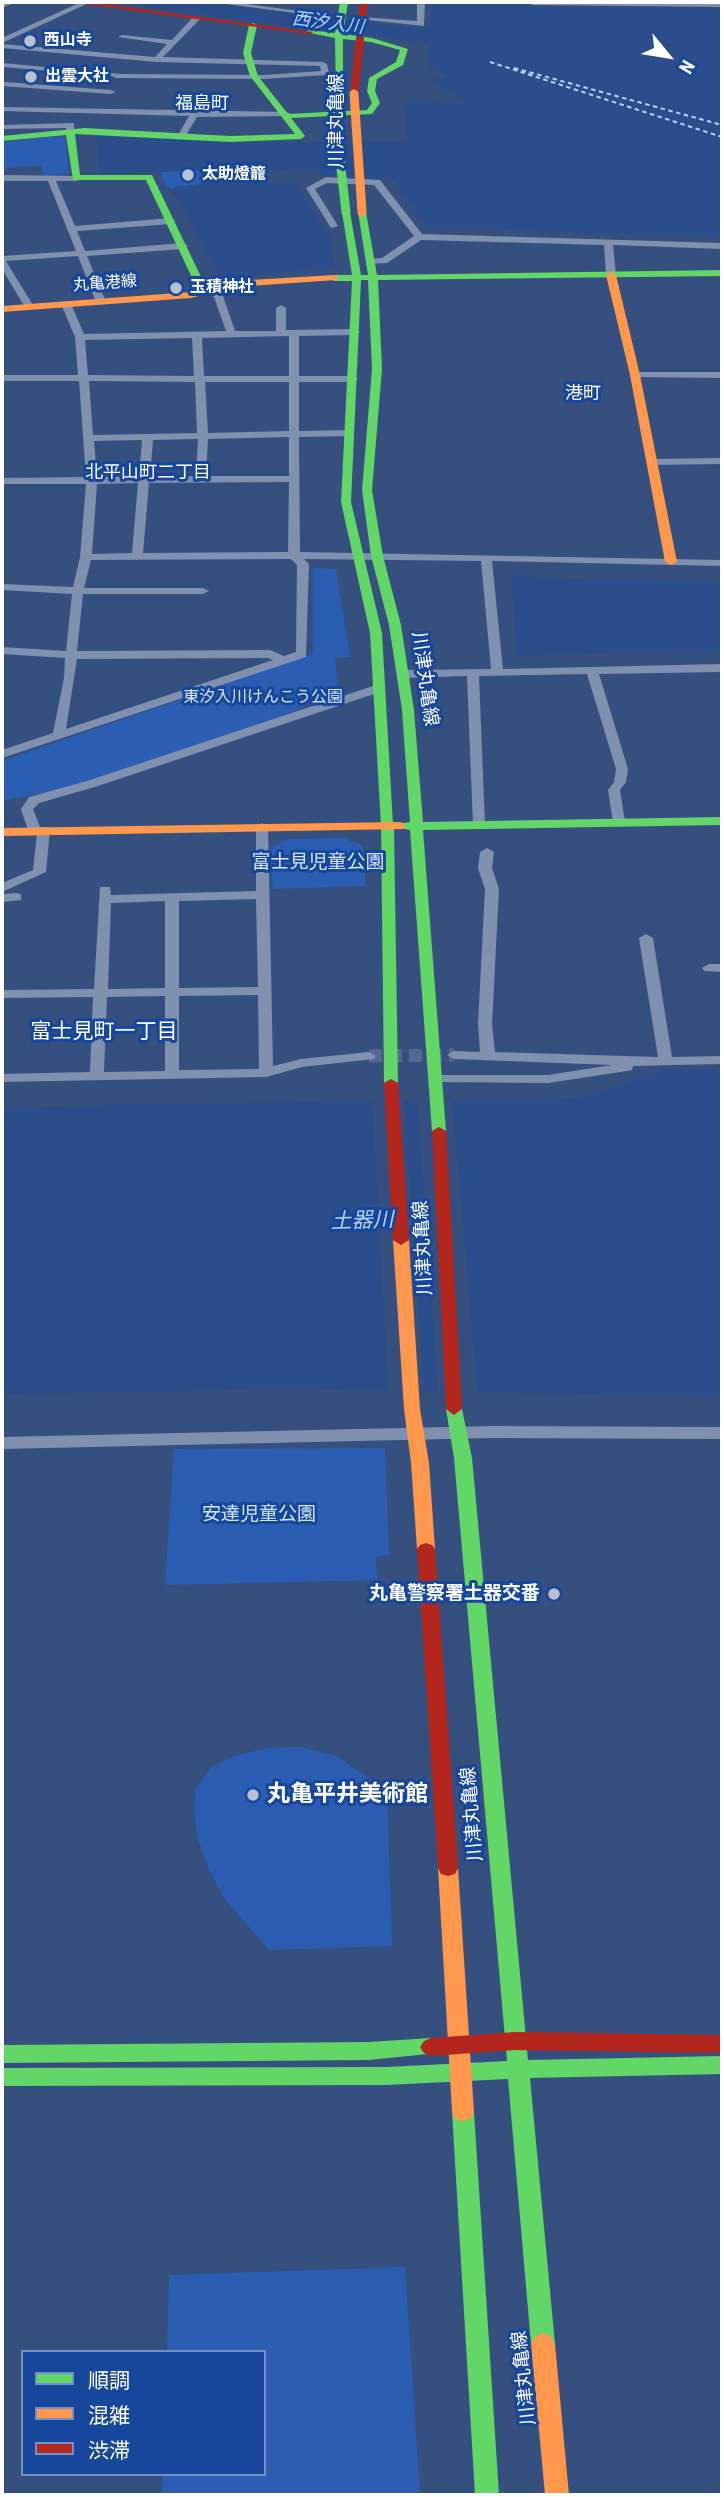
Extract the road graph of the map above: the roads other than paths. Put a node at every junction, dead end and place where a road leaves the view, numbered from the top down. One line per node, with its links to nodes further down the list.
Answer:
1 (12, 2): 10 (street)
2 (82, 2): 11 (main road); 16 (street)
3 (214, 2): 13 (street)
4 (358, 2): 13 (main road)
5 (364, 2): 13 (main road, 川津丸亀線)
6 (421, 2): 13 (street)
7 (533, 2): 8 (street)
8 (641, 3): 9 (street)
9 (722, 5)
10 (2, 6)
11 (197, 18): 12 (main road); 15 (street)
12 (253, 25): 13 (main road); 22 (main road)
13 (349, 25): 29 (main road); 47 (main road, 川津丸亀線, bridge)
14 (122, 37): 15 (street)
15 (173, 41): 19 (street)
16 (2, 44): 17 (street)
17 (62, 52): 18 (street); 21 (street)
18 (124, 58): 19 (street); 23 (street)
19 (156, 60): 22 (street)
20 (2, 65): 21 (street)
21 (34, 68): 23 (street); 24 (street)
22 (252, 69): 22 (street); 23 (street); 29 (main road)
23 (117, 75): 25 (street)
24 (3, 85): 25 (street)
25 (111, 92): 27 (street)
26 (2, 108): 27 (street)
27 (105, 110): 28 (street)
28 (194, 114): 29 (street); 32 (street)
29 (288, 115): 32 (main road)
30 (2, 127): 31 (street)
31 (70, 132): 32 (main road); 33 (main road); 36 (main road)
32 (182, 135)
33 (2, 139)
34 (2, 178): 35 (street)
35 (51, 178): 36 (street); 39 (street)
36 (76, 178): 37 (main road)
37 (171, 221): 39 (street); 42 (main road)
38 (334, 226): 40 (street)
39 (71, 229): 44 (street)
40 (419, 237): 41 (street); 47 (street)
41 (608, 243): 43 (street); 48 (street)
42 (183, 246): 44 (street); 49 (main road)
43 (722, 246)
44 (81, 253): 45 (street); 50 (street)
45 (2, 260): 52 (street)
46 (722, 273): 48 (main road, 丸亀港線)
47 (366, 275): 48 (main road, 丸亀港線); 49 (main road, 丸亀港線); 55 (main road, 川津丸亀線); 82 (main road, 川津丸亀線)
48 (611, 275): 61 (main road)
49 (210, 291): 50 (main road, 丸亀港線); 59 (street)
50 (101, 302): 51 (main road, 丸亀港線)
51 (66, 304): 52 (main road, 丸亀港線); 60 (street)
52 (29, 307): 54 (main road, 丸亀港線)
53 (281, 308): 57 (street)
54 (2, 309)
55 (355, 332): 56 (street); 65 (main road, 川津丸亀線)
56 (294, 333): 57 (street); 67 (street)
57 (281, 334): 59 (street)
58 (197, 335): 59 (street); 60 (street); 64 (street)
59 (232, 335)
60 (79, 337): 66 (street)
61 (635, 375): 62 (street); 74 (main road)
62 (722, 375)
63 (2, 378): 66 (street)
64 (199, 379): 66 (street); 67 (street); 70 (street)
65 (353, 379): 67 (street); 69 (main road, 川津丸亀線)
66 (84, 380): 72 (street)
67 (293, 380): 68 (street)
68 (294, 433): 69 (street); 70 (street); 75 (street)
69 (349, 433): 80 (main road, 川津丸亀線)
70 (201, 434): 71 (street); 76 (street)
71 (148, 436): 72 (street); 79 (street)
72 (89, 438): 78 (street)
73 (722, 461): 74 (street)
74 (652, 462): 86 (main road)
75 (294, 479): 76 (street); 81 (street)
76 (201, 480): 79 (street)
77 (2, 481): 78 (street)
78 (92, 481): 79 (street); 83 (street)
79 (143, 481): 84 (street)
80 (357, 555): 81 (street); 82 (street); 99 (main road, 川津丸亀線)
81 (294, 556): 84 (street); 93 (street)
82 (377, 556): 85 (street); 98 (main road, 川津丸亀線)
83 (86, 557): 84 (street); 89 (street)
84 (137, 557)
85 (486, 558): 86 (street); 95 (street)
86 (671, 562): 87 (street)
87 (722, 563)
88 (2, 587): 89 (street)
89 (78, 591): 90 (street); 92 (street)
90 (203, 591)
91 (2, 650): 92 (street)
92 (72, 655): 93 (street); 100 (street)
93 (284, 660): 100 (street)
94 (722, 668): 96 (street)
95 (497, 670): 96 (street); 97 (street)
96 (592, 670): 103 (street)
97 (473, 672): 98 (street); 104 (street)
98 (403, 674): 106 (main road, 川津丸亀線)
99 (379, 688): 105 (main road, 川津丸亀線); 108 (street)
100 (59, 734): 101 (street)
101 (2, 754)
102 (722, 821): 103 (main road)
103 (619, 822): 104 (main road)
104 (479, 825): 106 (main road)
105 (387, 826): 106 (main road); 107 (main road); 131 (main road, 川津丸亀線)
106 (418, 826): 128 (main road, 川津丸亀線)
107 (262, 827): 108 (main road); 112 (street)
108 (39, 830): 109 (main road); 111 (street)
109 (2, 832)
110 (486, 852): 120 (street)
111 (2, 888)
112 (261, 895): 113 (street); 115 (street)
113 (172, 898): 116 (street); 118 (street)
114 (646, 938): 123 (street)
115 (264, 991): 116 (street); 124 (street)
116 (172, 993): 118 (street); 125 (street)
117 (2, 994): 118 (street)
118 (101, 995): 126 (street)
119 (454, 1055): 120 (street)
120 (488, 1055): 123 (street)
121 (369, 1056): 124 (street)
122 (722, 1060): 123 (street)
123 (658, 1062): 128 (street)
124 (266, 1073): 125 (street)
125 (172, 1075): 126 (street)
126 (97, 1076): 127 (street)
127 (2, 1078)
128 (436, 1079): 129 (main road, 川津丸亀線)
129 (458, 1433): 130 (street); 131 (street); 133 (main road, 川津丸亀線)
130 (722, 1433)
131 (415, 1434): 132 (street); 135 (main road, 川津丸亀線)
132 (2, 1443)
133 (516, 2041): 134 (main road); 135 (main road); 138 (main road, 川津丸亀線)
134 (722, 2044)
135 (457, 2045): 136 (main road); 139 (main road, 川津丸亀線)
136 (2, 2054)
137 (722, 2065): 138 (main road)
138 (519, 2072): 139 (main road); 142 (main road, 川津丸亀線)
139 (459, 2074): 140 (main road); 141 (main road, 川津丸亀線)
140 (2, 2077)
141 (487, 2495)
142 (557, 2495)

